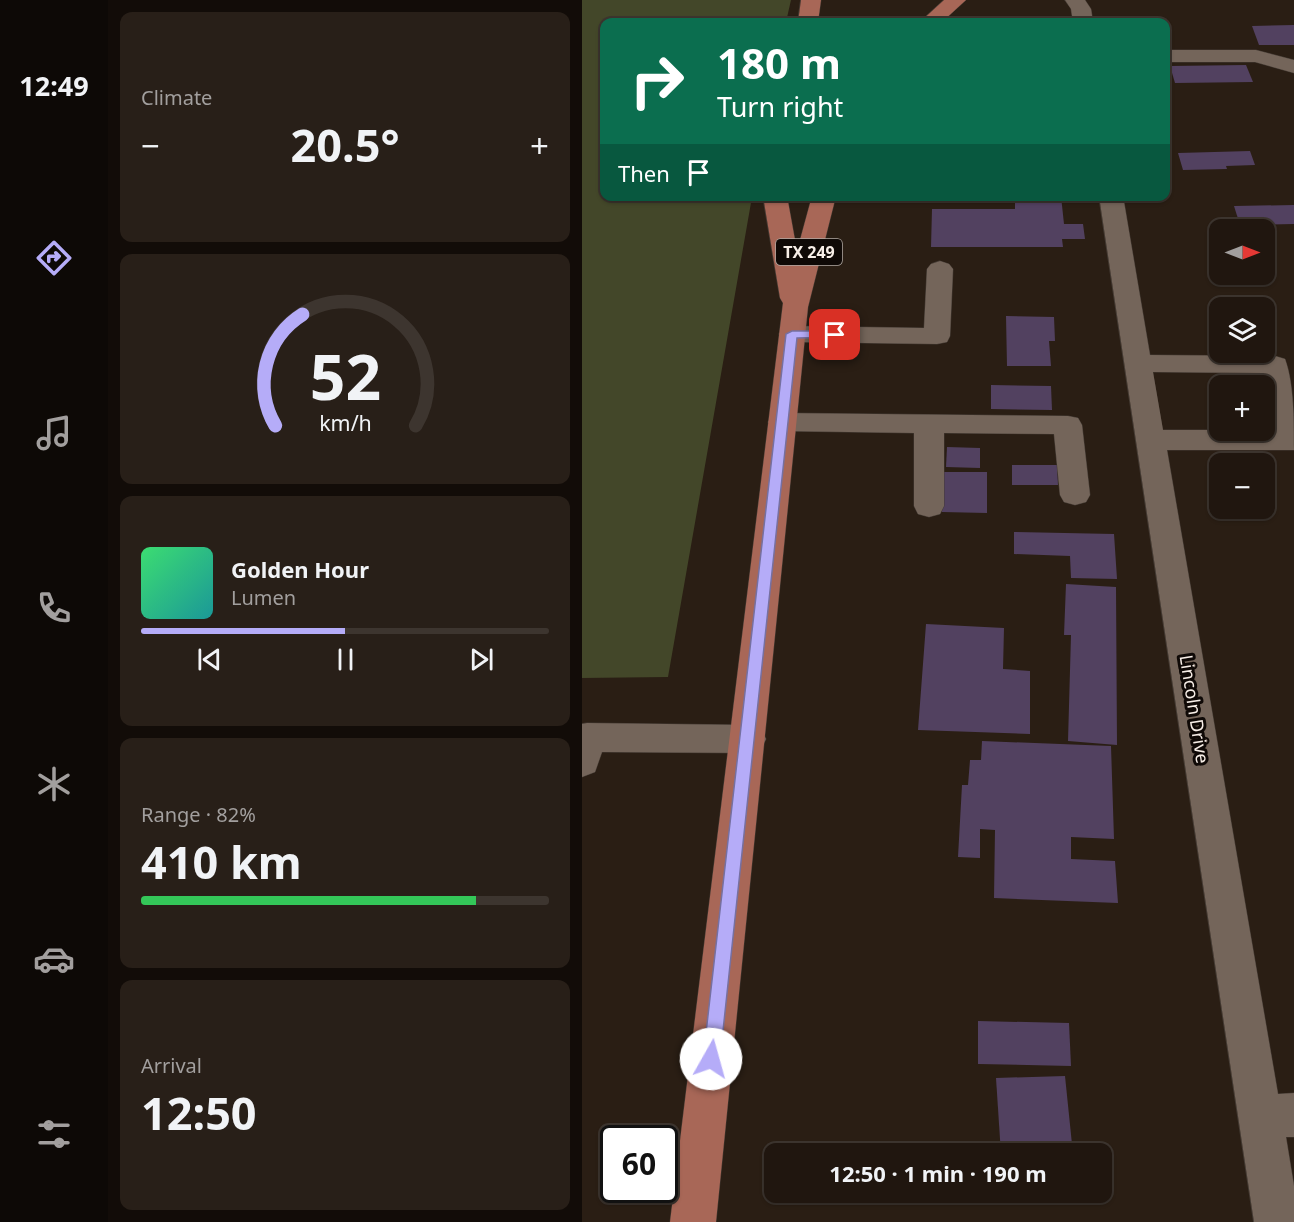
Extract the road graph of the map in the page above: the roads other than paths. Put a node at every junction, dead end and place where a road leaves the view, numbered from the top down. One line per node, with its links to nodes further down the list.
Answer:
1 (811, 0): 4 (main road)
2 (956, 0): 5 (main road)
3 (1075, 0): 6 (street)
4 (809, 18)
5 (935, 18)
6 (1082, 18)
7 (1170, 56): 8 (street)
8 (1294, 67)
9 (776, 201): 13 (main road)
10 (823, 201): 13 (main road, TX 249)
11 (1112, 201): 14 (street, Lincoln Drive)
12 (940, 269): 13 (street)
13 (793, 320): 15 (main road, TX 249)
14 (1138, 363): 17 (street, Lincoln Drive); 18 (street)
15 (783, 422): 16 (street); 21 (main road, TX 249)
16 (929, 424): 19 (street); 20 (street)
17 (1151, 440): 18 (street); 23 (street, Lincoln Drive)
18 (1293, 440)
19 (1075, 495)
20 (929, 506)
21 (748, 739): 22 (street); 24 (main road, TX 249)
22 (582, 760)
23 (1277, 1116): 25 (street, Lincoln Drive)
24 (693, 1222)
25 (1277, 1222)

